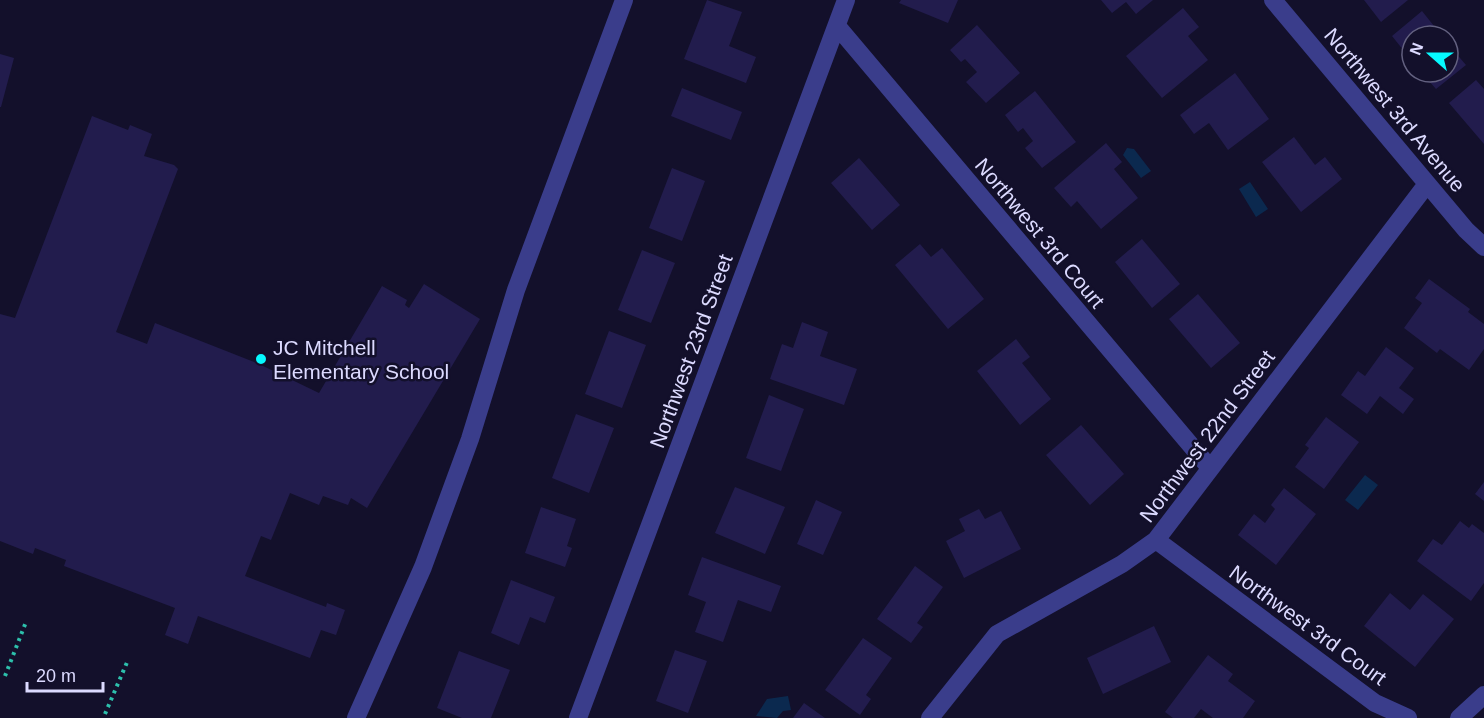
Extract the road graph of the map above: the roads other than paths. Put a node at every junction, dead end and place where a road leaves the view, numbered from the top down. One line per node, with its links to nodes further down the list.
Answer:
1 (624, 0): 10 (street)
2 (1273, 0): 5 (street, Northwest 3rd Avenue)
3 (845, 1): 4 (street, Northwest 23rd Street)
4 (837, 26): 7 (street, Northwest 3rd Court); 11 (street, Northwest 23rd Street)
5 (1427, 184): 6 (street, Northwest 3rd Avenue); 7 (street, Northwest 22nd Street)
6 (1484, 247)
7 (1210, 468): 8 (street, Northwest 22nd Street)
8 (1156, 540): 12 (street, Northwest 22nd Street); 13 (street, Northwest 3rd Court)
9 (1484, 695): 14 (street)
10 (356, 718)
11 (578, 718)
12 (930, 718)
13 (1407, 718)
14 (1459, 718)

